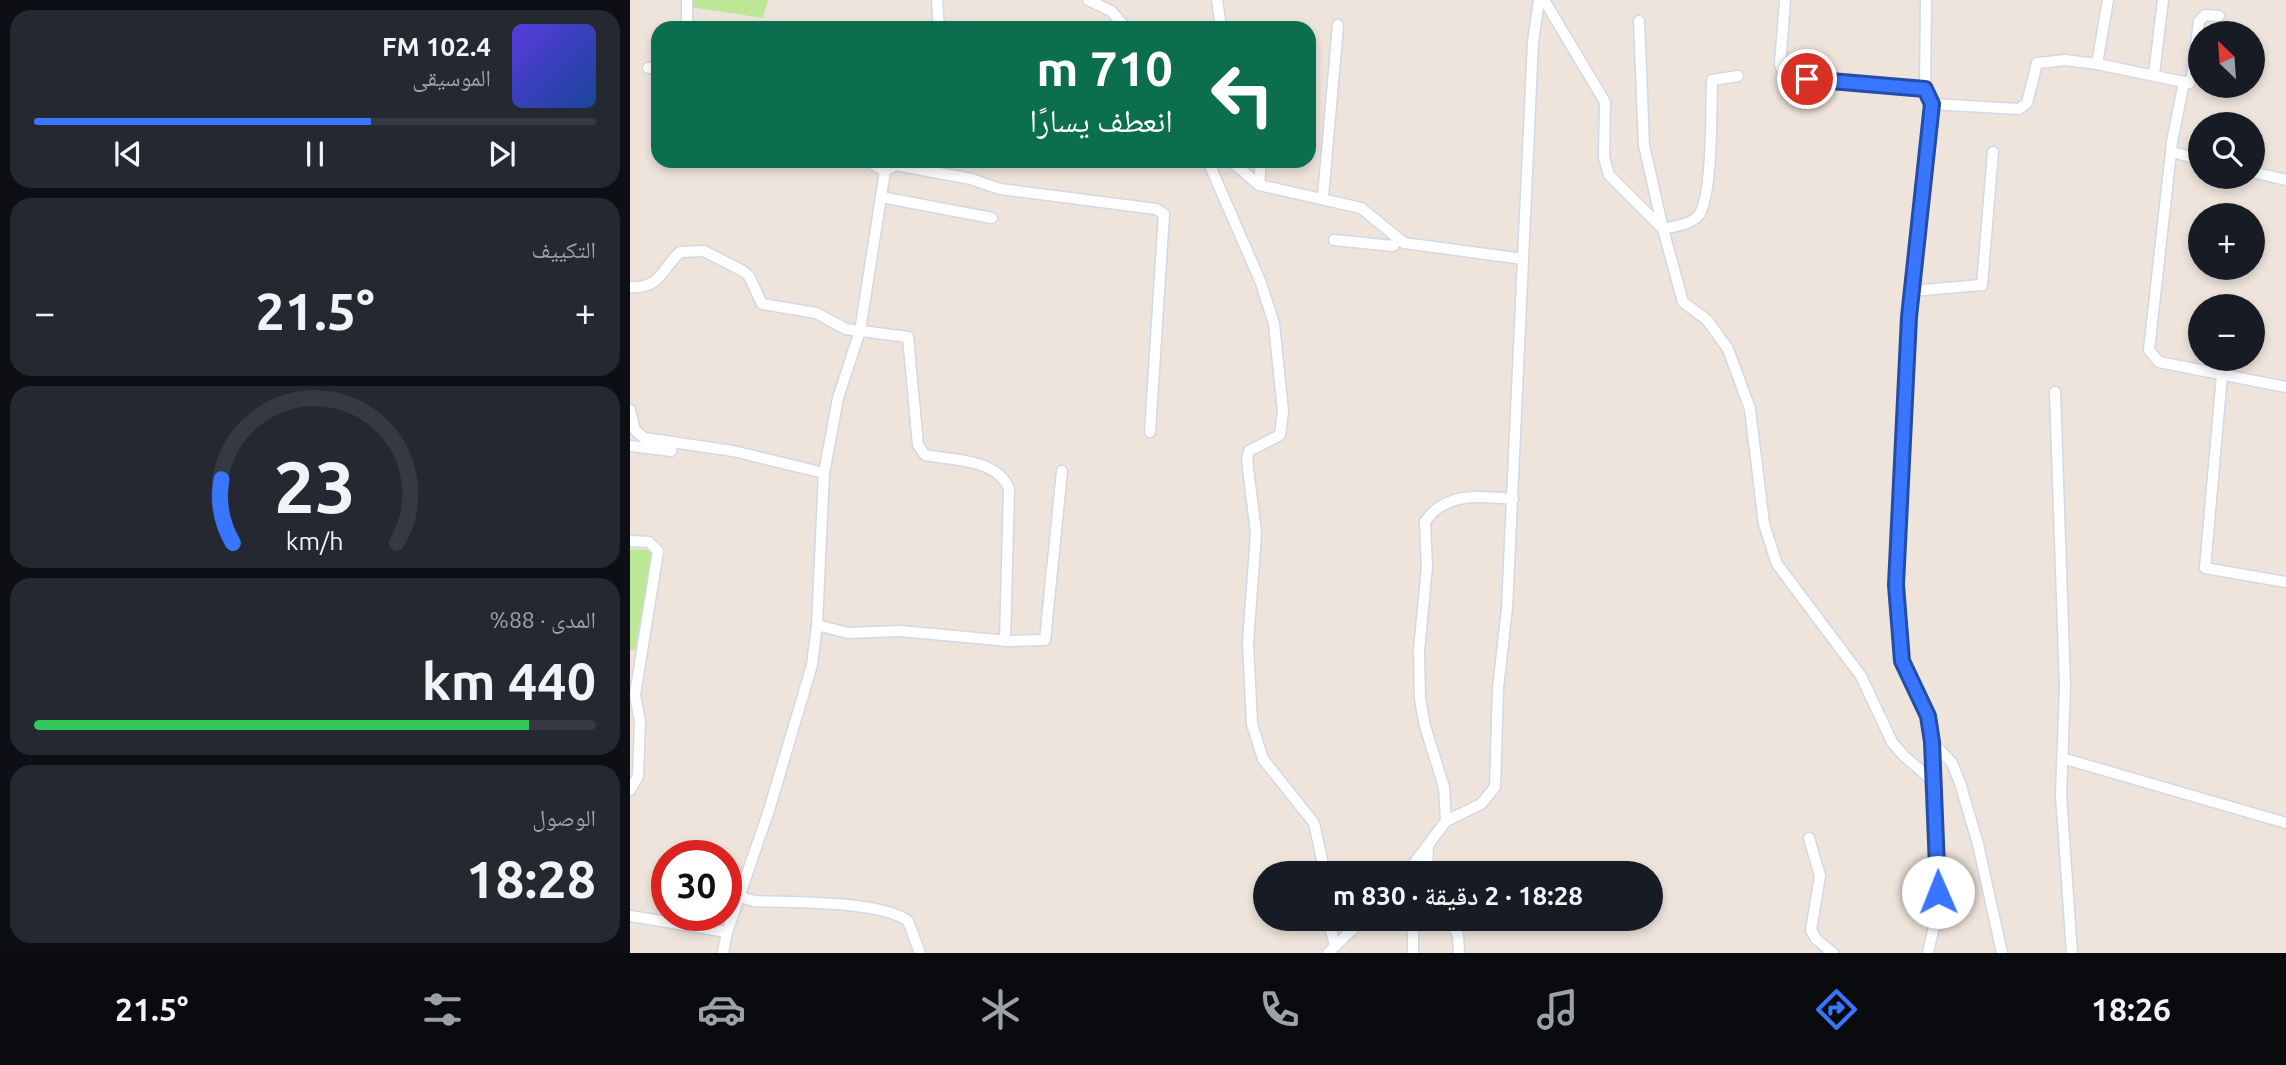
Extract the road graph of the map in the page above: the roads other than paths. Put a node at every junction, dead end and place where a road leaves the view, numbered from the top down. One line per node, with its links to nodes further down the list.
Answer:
1 (687, 0): 11 (street)
2 (937, 0): 12 (street)
3 (1088, 0): 13 (street)
4 (1217, 0): 14 (street)
5 (1541, 0): 41 (street); 44 (street)
6 (1785, 0): 21 (street)
7 (1926, 0): 21 (street)
8 (2108, 0): 17 (street)
9 (2163, 0): 18 (street)
10 (2220, 16): 20 (street)
11 (687, 21)
12 (938, 21)
13 (1120, 21)
14 (1220, 21)
15 (1639, 21): 41 (street)
16 (1338, 25): 39 (street)
17 (2097, 64): 18 (street); 22 (street)
18 (2154, 74): 20 (street)
19 (1738, 76): 41 (street)
20 (2184, 82): 24 (street)
21 (1925, 89): 22 (street)
22 (1932, 104): 46 (street)
23 (1993, 152): 46 (street)
24 (2171, 152): 25 (street); 48 (street)
25 (2188, 156)
26 (880, 168): 33 (street)
27 (890, 168): 33 (street)
28 (922, 168): 52 (street)
29 (1211, 168): 70 (street)
30 (1239, 168): 34 (street)
31 (1244, 168): 34 (street)
32 (1260, 168): 37 (street)
33 (885, 171): 38 (street)
34 (1244, 173): 37 (street)
35 (2265, 175): 36 (street)
36 (2286, 180)
37 (1259, 185): 39 (street)
38 (881, 197): 40 (street); 47 (street)
39 (1323, 197): 42 (street)
40 (992, 218)
41 (1663, 229): 64 (street)
42 (1398, 239): 43 (street); 44 (street)
43 (1335, 240)
44 (1523, 259): 57 (street)
45 (630, 287): 47 (street)
46 (1911, 291): 62 (street)
47 (860, 331): 56 (street); 61 (street)
48 (2222, 375): 49 (street); 59 (street)
49 (2286, 387)
50 (2055, 392): 63 (street)
51 (630, 410): 53 (street)
52 (1150, 432)
53 (672, 444): 54 (street); 56 (street)
54 (630, 446)
55 (1062, 471): 61 (street)
56 (824, 474): 60 (street)
57 (1513, 499): 66 (street); 66 (street)
58 (630, 541): 65 (street)
59 (2286, 582)
60 (817, 625): 61 (street); 73 (street)
61 (1005, 641)
62 (1932, 742): 64 (street); 88 (street)
63 (2062, 758): 67 (street); 89 (street)
64 (1932, 780): 87 (street)
65 (630, 790)
66 (1446, 821): 69 (street)
67 (2286, 823)
68 (1809, 838): 86 (street)
69 (1428, 845): 71 (street); 72 (street)
70 (1322, 861)
71 (1417, 861)
72 (1427, 861)
73 (742, 884)
74 (742, 897): 83 (street)
75 (630, 916): 80 (street)
76 (1329, 931): 81 (street)
77 (1350, 931): 81 (street)
78 (1413, 931): 84 (street)
79 (1456, 931): 85 (street)
80 (727, 932): 82 (street)
81 (1331, 949)
82 (723, 953)
83 (920, 953)
84 (1413, 953)
85 (1459, 953)
86 (1833, 953)
87 (1928, 953)
88 (2001, 953)
89 (2072, 953)

